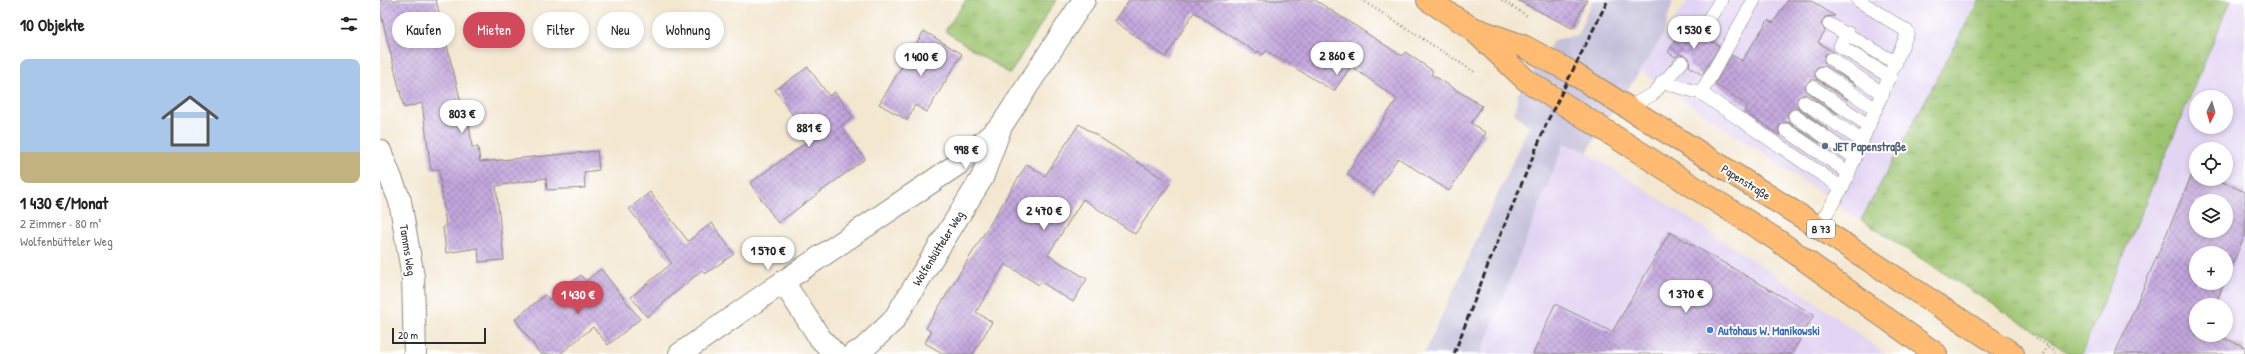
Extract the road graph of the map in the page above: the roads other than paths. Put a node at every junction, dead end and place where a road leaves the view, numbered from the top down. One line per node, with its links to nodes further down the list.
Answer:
1 (1084, 0): 23 (street, Wolfenbütteler Weg)
2 (1428, 0): 7 (main road, Papenstraße / B 73)
3 (1722, 0): 8 (lane)
4 (1754, 0): 17 (lane)
5 (1858, 0): 12 (lane)
6 (1830, 24): 9 (lane)
7 (1470, 27): 20 (main road, Papenstraße / B 73); 37 (main road, Papenstraße / B 73)
8 (1700, 33)
9 (1848, 33): 12 (lane); 14 (lane)
10 (1831, 59): 18 (lane)
11 (1682, 62): 15 (lane)
12 (1896, 62): 14 (lane)
13 (1822, 74): 21 (lane)
14 (1890, 77): 18 (lane)
15 (1662, 82): 17 (lane); 20 (lane)
16 (1813, 88): 24 (lane)
17 (1700, 93): 30 (lane)
18 (1883, 94): 21 (lane)
19 (1804, 102): 26 (lane)
20 (1628, 108): 31 (main road, Papenstraße / B 73)
21 (1876, 109): 24 (lane)
22 (1795, 116): 28 (lane)
23 (1001, 126): 32 (street, Wolfenbütteler Weg); 36 (street, Wolfenbütteler Weg)
24 (1869, 126): 26 (lane)
25 (1786, 130): 29 (lane)
26 (1862, 141): 28 (lane)
27 (380, 151): 33 (street, Tamms Weg)
28 (1856, 158): 29 (lane)
29 (1849, 173): 30 (lane)
30 (1842, 188): 31 (lane)
31 (1818, 227): 38 (main road, Papenstraße / B 73)
32 (783, 282): 34 (street, Wolfenbütteler Weg); 35 (street)
33 (415, 354)
34 (680, 354)
35 (835, 354)
36 (853, 354)
37 (1936, 354)
38 (2012, 354)

